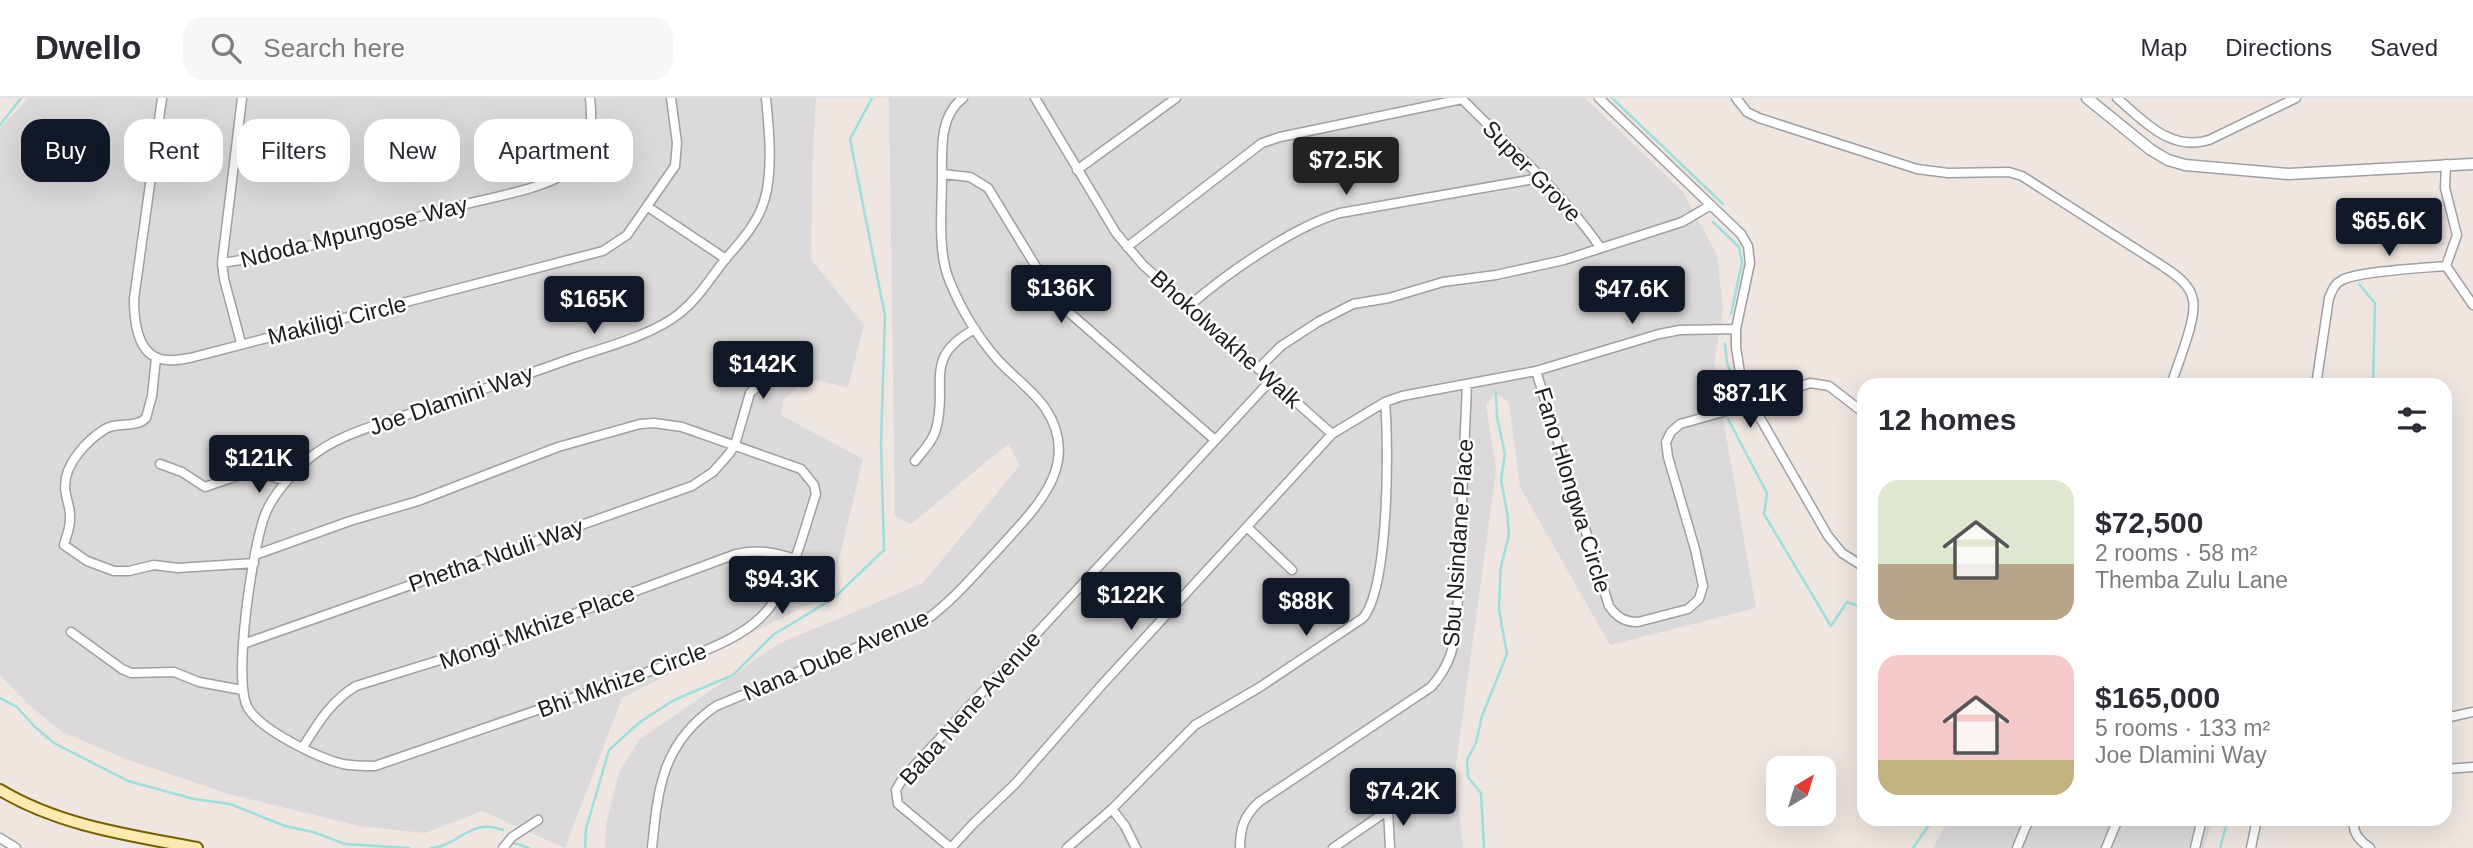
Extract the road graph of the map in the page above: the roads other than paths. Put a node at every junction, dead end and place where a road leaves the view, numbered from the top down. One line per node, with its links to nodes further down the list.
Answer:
1 (162, 98): 35 (street)
2 (242, 98): 27 (street)
3 (590, 98): 27 (street, Ndoda Mpungose Way)
4 (671, 98): 23 (street, Makiligi Circle)
5 (766, 98): 26 (street, Joe Dlamini Way)
6 (963, 98): 20 (street, Nana Dube Avenue)
7 (1035, 98): 19 (street, Bhokolwakhe Walk)
8 (1157, 98): 16 (street)
9 (1176, 98): 16 (street)
10 (1462, 98): 21 (street, Super Grove); 24 (street)
11 (1599, 98): 22 (street)
12 (1736, 98): 38 (street)
13 (2087, 98): 17 (street)
14 (2117, 98): 15 (street)
15 (2296, 98)
16 (1163, 107): 19 (street)
17 (2446, 164): 18 (street); 28 (street)
18 (2473, 164)
19 (1077, 170): 24 (street, Bhokolwakhe Walk)
20 (942, 174): 31 (street, Nana Dube Avenue); 46 (street)
21 (1540, 178): 25 (street, Super Grove); 30 (street)
22 (1712, 205): 25 (street); 32 (street)
23 (648, 207): 26 (street); 33 (street, Makiligi Circle)
24 (1128, 247): 30 (street, Bhokolwakhe Walk)
25 (1600, 247): 36 (street)
26 (726, 260): 50 (street, Joe Dlamini Way)
27 (222, 263): 33 (street)
28 (2446, 266): 29 (street); 39 (street)
29 (2473, 305)
30 (1189, 306): 36 (street, Bhokolwakhe Walk)
31 (975, 329): 48 (street); 78 (street, Nana Dube Avenue)
32 (1736, 329): 37 (street); 43 (street)
33 (241, 344): 35 (street, Makiligi Circle)
34 (791, 356): 47 (street)
35 (156, 358): 52 (street, Bhi Mkhize Circle)
36 (1258, 369): 40 (street, Bhokolwakhe Walk)
37 (1536, 371): 41 (street); 43 (street, Fano Hlongwa Circle)
38 (2173, 378)
39 (2317, 378)
40 (1271, 380): 45 (street, Bhokolwakhe Walk); 46 (street, Baba Nene Avenue)
41 (1467, 384): 42 (street); 82 (street, Sbu Nsindane Place)
42 (1385, 402): 45 (street); 66 (street)
43 (1752, 404): 44 (street); 54 (street)
44 (1857, 406)
45 (1332, 434): 51 (street)
46 (1215, 440): 79 (street, Baba Nene Avenue)
47 (735, 446): 52 (street, Bhi Mkhize Circle); 53 (street, Bhi Mkhize Circle); 57 (street, Phetha Nduli Way)
48 (915, 461)
49 (160, 464): 50 (street)
50 (286, 481): 52 (street)
51 (1247, 527): 55 (street); 79 (street)
52 (255, 559): 57 (street)
53 (794, 559): 61 (street, Mongi Mkhize Place); 61 (street, Bhi Mkhize Circle)
54 (1857, 562)
55 (1292, 570)
56 (71, 632): 58 (street)
57 (243, 643): 58 (street)
58 (242, 690): 61 (street, Bhi Mkhize Circle)
59 (2473, 712): 60 (street)
60 (2452, 716)
61 (303, 747)
62 (2473, 768): 63 (street)
63 (2452, 769)
64 (1425, 785): 67 (street)
65 (0, 790): 76 (main road)
66 (1112, 809): 80 (street); 81 (street)
67 (1388, 810): 83 (street); 84 (street)
68 (538, 820): 77 (street)
69 (2026, 826): 85 (street)
70 (2115, 826): 86 (street)
71 (2200, 826): 87 (street)
72 (2255, 826): 88 (street)
73 (2353, 826): 89 (street)
74 (0, 838): 75 (street)
75 (16, 848)
76 (197, 848)
77 (503, 848)
78 (652, 848)
79 (951, 848)
80 (1068, 848)
81 (1136, 848)
82 (1240, 848)
83 (1333, 848)
84 (1390, 848)
85 (2017, 848)
86 (2106, 848)
87 (2195, 848)
88 (2250, 848)
89 (2370, 848)

